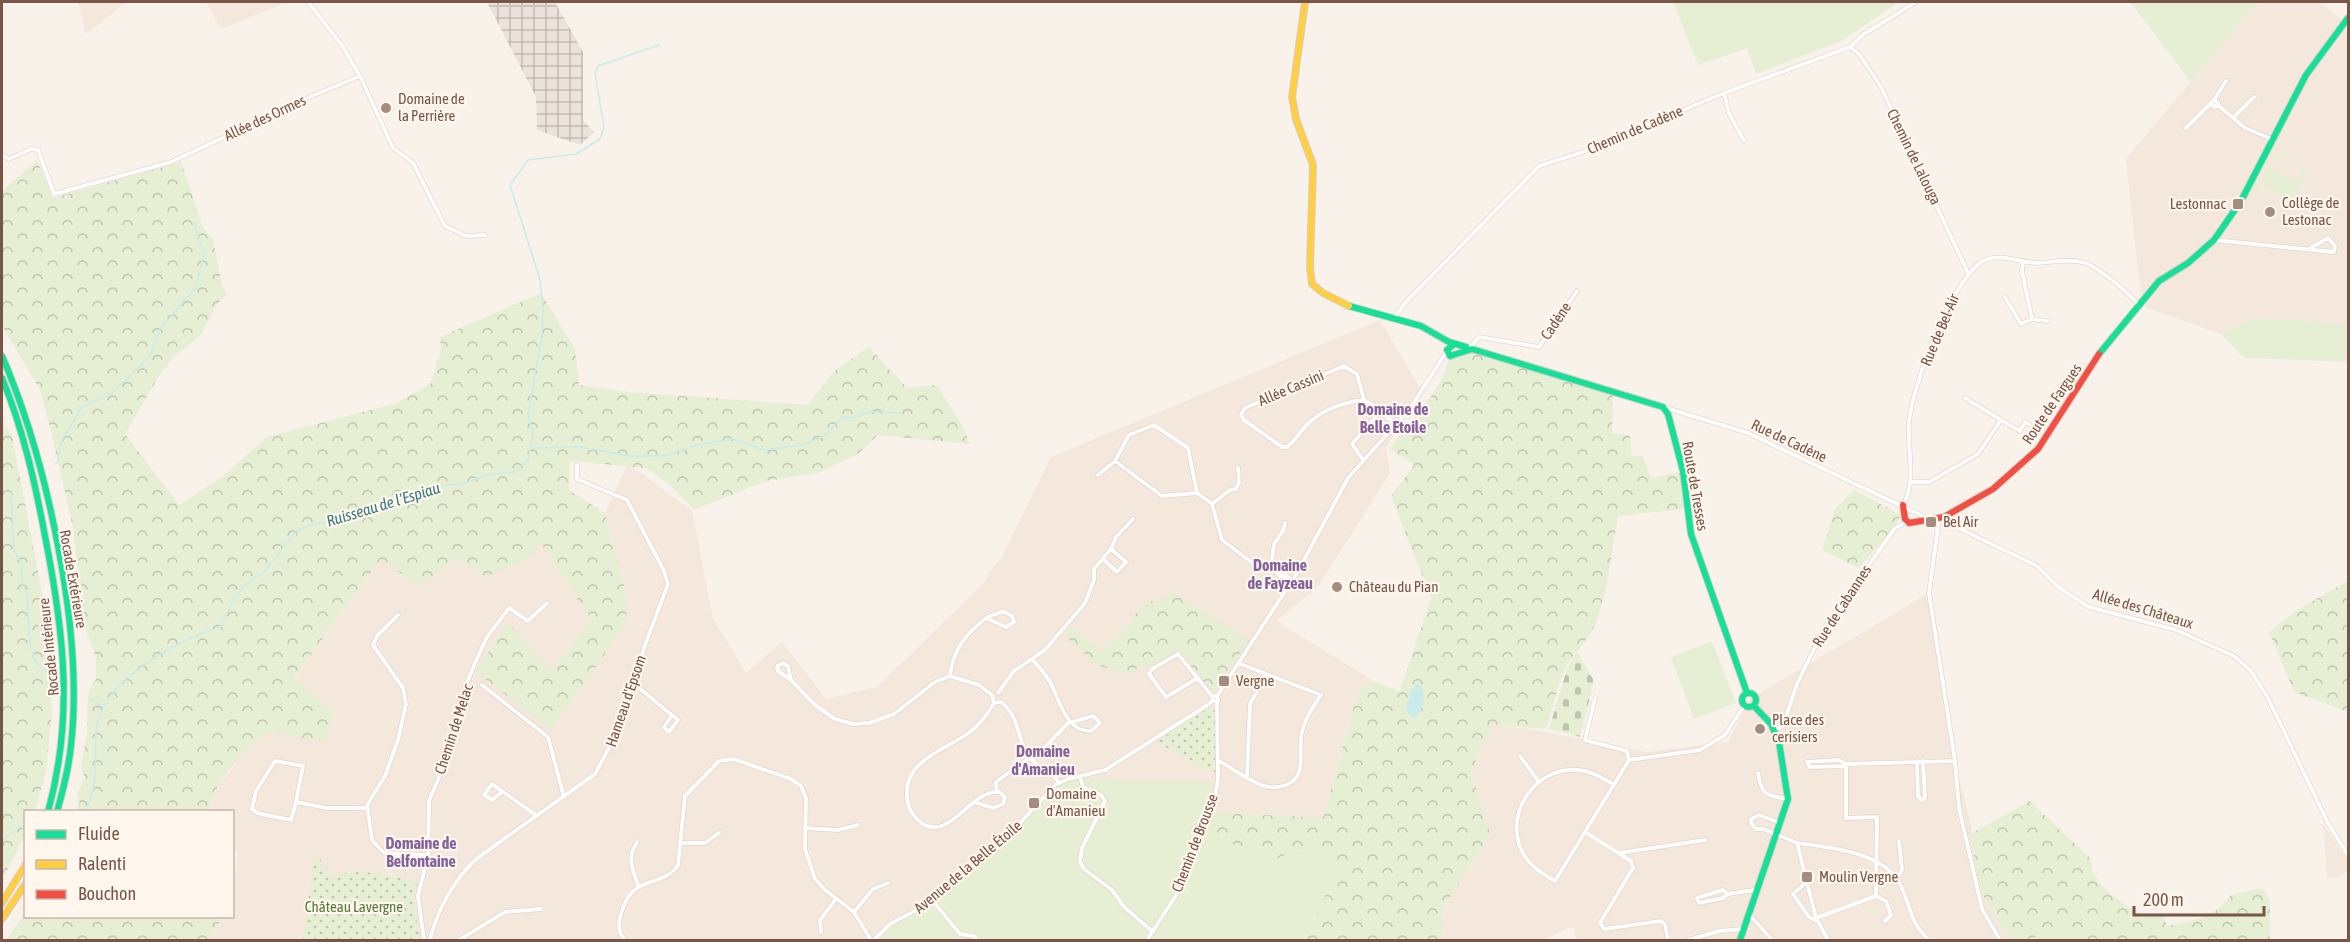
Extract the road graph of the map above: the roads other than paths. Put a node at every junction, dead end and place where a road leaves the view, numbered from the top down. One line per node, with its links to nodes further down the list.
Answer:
1 (308, 2): 6 (street)
2 (1305, 2): 24 (main road)
3 (1916, 2): 5 (street, Chemin de Cadène)
4 (2348, 19): 13 (main road, Route de Fargues)
5 (1850, 47): 8 (street, Chemin de Cadène); 20 (street, Chemin de Lalouga)
6 (360, 76): 15 (street, Allée des Ormes); 16 (street)
7 (2226, 81): 10 (street)
8 (1724, 93): 14 (street); 24 (street, Chemin de Cadène)
9 (2253, 97): 11 (street)
10 (2213, 103): 11 (street); 12 (street)
11 (2233, 118): 13 (street)
12 (2186, 128)
13 (2274, 140): 17 (main road, Route de Fargues)
14 (1744, 141)
15 (2, 155)
16 (485, 236)
17 (2214, 240): 18 (street); 23 (main road, Route de Fargues)
18 (2309, 249): 18 (street)
19 (2023, 261): 20 (street, Rue de Bel-Air); 23 (street, Rue de Bel-Air); 25 (street)
20 (1968, 273): 43 (street, Rue de Bel-Air)
21 (1577, 291): 27 (street, Cadène)
22 (2005, 297): 25 (street)
23 (2138, 304): 49 (main road, Route de Fargues)
24 (1395, 317): 28 (main road)
25 (2032, 319): 26 (street)
26 (2047, 321)
27 (1469, 349): 28 (main road); 33 (main road)
28 (1452, 350): 36 (street, Avenue de la Belle Étoile)
29 (2, 356): 100 (main road, Rocade Extérieure)
30 (2, 378): 99 (main road, Rocade Intérieure)
31 (1965, 398): 35 (street)
32 (1364, 400): 32 (street, Allée Cassini); 34 (street)
33 (1663, 407): 46 (street, Rue de Cadène); 67 (main road, Route de Tresses)
34 (1381, 411): 36 (street); 38 (street)
35 (2001, 420): 37 (street); 43 (street)
36 (1396, 424): 38 (street, Avenue de la Belle Étoile)
37 (2029, 424)
38 (1363, 460): 54 (street, Avenue de la Belle Étoile)
39 (1115, 461): 42 (street); 44 (street); 44 (street)
40 (577, 465): 64 (street, Hameau d'Epsom)
41 (1238, 468): 45 (street)
42 (1098, 475)
43 (1910, 482): 46 (street, Rue de Bel-Air)
44 (1197, 493): 45 (street)
45 (1212, 504): 53 (street)
46 (1903, 505): 47 (main road)
47 (1911, 517): 49 (main road); 77 (street, Rue de Cabannes)
48 (1133, 519): 51 (street)
49 (1939, 519): 84 (street); 115 (street, Allée des Châteaux)
50 (1285, 523): 53 (street)
51 (1111, 549): 52 (street); 52 (street)
52 (1103, 559): 58 (street)
53 (1271, 567): 54 (street)
54 (1291, 582): 59 (street, Avenue de la Belle Étoile)
55 (548, 603): 114 (street, Chemin de Melac)
56 (398, 615): 98 (street)
57 (986, 618): 57 (street); 61 (street)
58 (1032, 659): 66 (street); 76 (street)
59 (1238, 663): 60 (street); 70 (street, Avenue de la Belle Étoile)
60 (1267, 675): 88 (street); 88 (street)
61 (950, 676): 63 (street); 68 (street)
62 (1196, 679): 62 (street); 70 (street)
63 (791, 681): 63 (street)
64 (633, 683): 75 (street); 94 (street, Hameau d'Epsom)
65 (482, 685): 94 (street)
66 (998, 693): 68 (street); 71 (street)
67 (1747, 693): 73 (main road); 74 (main road, Route de Tresses)
68 (992, 695): 72 (street)
69 (1595, 698): 80 (street)
70 (1215, 699): 81 (street, Chemin de Brousse); 87 (street, Avenue de la Belle Étoile)
71 (1001, 702): 72 (street); 79 (street)
72 (994, 703): 97 (street)
73 (1744, 706): 74 (main road); 80 (street)
74 (1754, 706): 77 (main road)
75 (672, 715)
76 (1071, 721): 76 (street); 79 (street)
77 (1774, 730): 95 (main road)
78 (1520, 756): 89 (street)
79 (1029, 758): 90 (street); 93 (street)
80 (1629, 760): 91 (street)
81 (1219, 761): 88 (street); 137 (street, Chemin de Brousse)
82 (1917, 761): 83 (street); 83 (street); 85 (street)
83 (1923, 761): 84 (street)
84 (1955, 761): 151 (street)
85 (1846, 765): 85 (street); 116 (street)
86 (1758, 772): 95 (street)
87 (1080, 776): 90 (street, Avenue de la Belle Étoile); 137 (street)
88 (1247, 777)
89 (1539, 782): 91 (street); 106 (street)
90 (1059, 783): 127 (street, Avenue de la Belle Étoile)
91 (1613, 784): 106 (street)
92 (503, 791): 92 (street); 101 (street)
93 (997, 792): 97 (street); 97 (street)
94 (564, 797): 101 (street, Hameau d'Epsom)
95 (1788, 799): 102 (main road)
96 (296, 802): 96 (street); 98 (street)
97 (974, 802)
98 (368, 808): 114 (street)
99 (49, 810)
100 (58, 810)
101 (537, 816): 139 (street, Hameau d'Epsom)
102 (1780, 823): 107 (main road); 107 (street)
103 (858, 825): 104 (street)
104 (805, 828): 111 (street); 126 (street)
105 (720, 832): 111 (street)
106 (1585, 832): 113 (street)
107 (1774, 835): 112 (street); 123 (main road)
108 (1705, 840): 113 (street)
109 (1899, 841): 118 (street)
110 (637, 842): 122 (street)
111 (681, 843): 122 (street)
112 (1797, 843): 116 (street); 119 (street)
113 (1618, 853): 145 (street)
114 (428, 855): 138 (street, Chemin de Melac)
115 (2349, 855)
116 (1878, 862): 118 (street); 125 (street)
117 (24, 867): 128 (main road)
118 (1897, 879): 150 (street)
119 (1807, 882): 133 (street); 133 (street)
120 (888, 883): 130 (street)
121 (24, 886): 132 (main road)
122 (639, 887): 141 (street)
123 (1755, 890): 124 (street); 131 (main road)
124 (1728, 894): 124 (street)
125 (1876, 896): 133 (street); 134 (street)
126 (836, 899): 130 (street); 136 (street)
127 (932, 900): 142 (street, Avenue de la Belle Étoile); 143 (street)
128 (2, 903)
129 (541, 909): 140 (street)
130 (854, 912): 142 (street)
131 (1748, 912): 135 (main road); 148 (street)
132 (2, 919)
133 (1817, 919): 149 (street)
134 (1885, 921)
135 (1743, 929): 146 (street); 147 (main road)
136 (821, 932)
137 (1153, 932): 144 (street, Chemin de Brousse)
138 (424, 940)
139 (430, 940)
140 (459, 940)
141 (625, 940)
142 (872, 940)
143 (977, 940)
144 (1148, 940)
145 (1668, 940)
146 (1689, 940)
147 (1740, 940)
148 (1772, 940)
149 (1828, 940)
150 (1929, 940)
151 (2000, 940)

